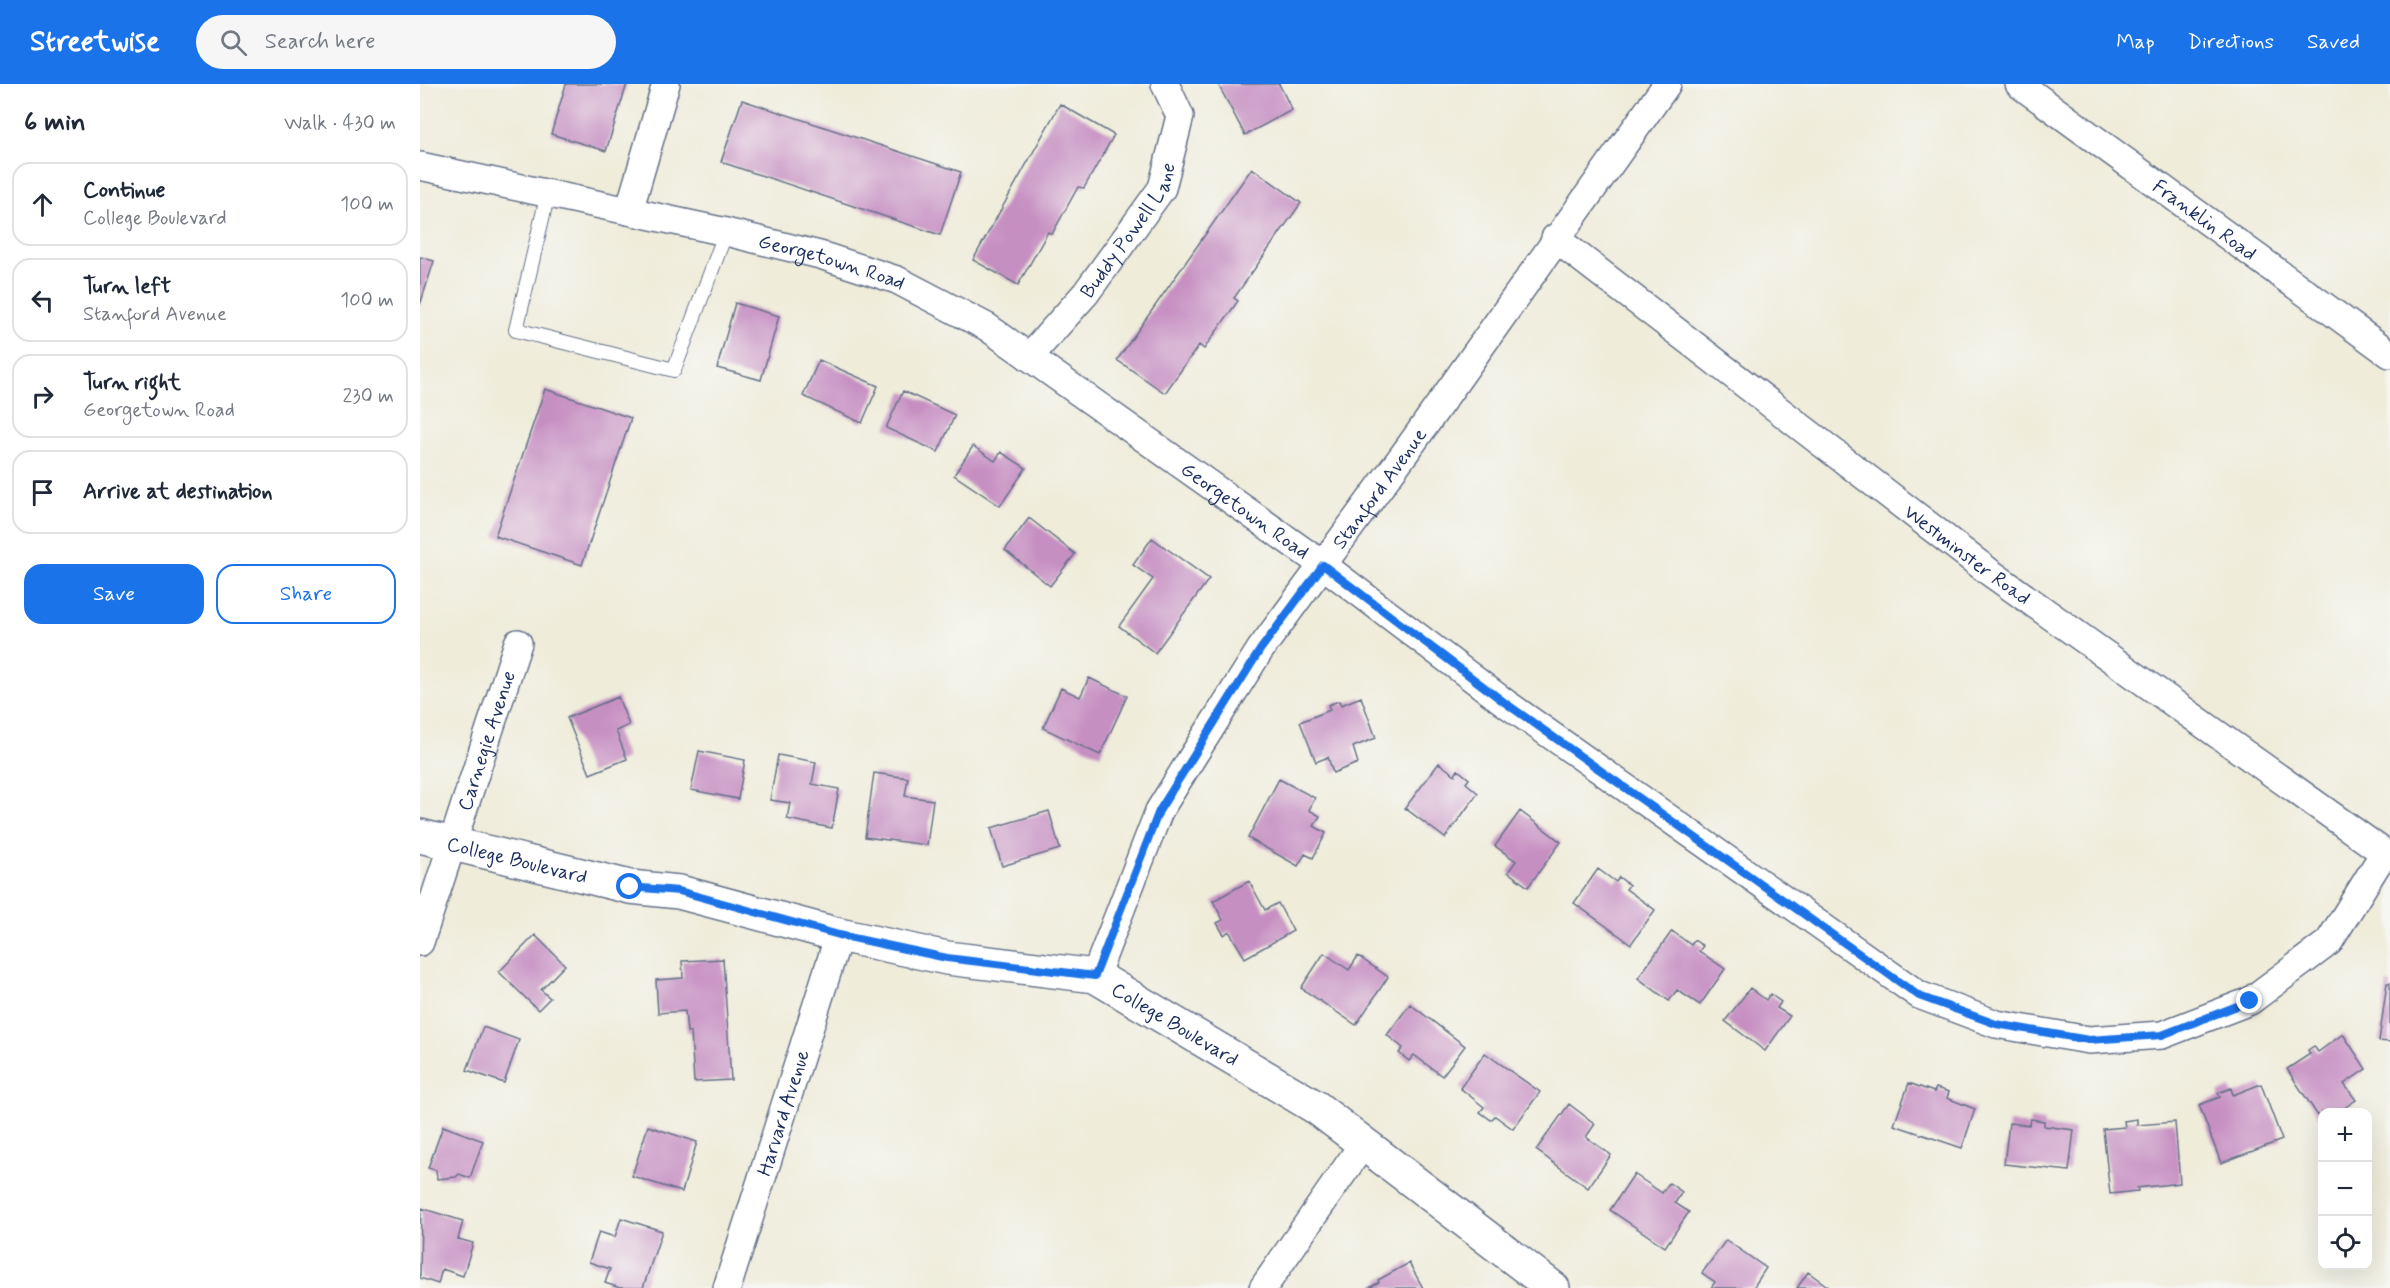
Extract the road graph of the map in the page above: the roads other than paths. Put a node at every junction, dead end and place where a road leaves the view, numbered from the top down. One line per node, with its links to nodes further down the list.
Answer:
1 (666, 84): 7 (street)
2 (1165, 84): 11 (street, Buddy Powell Lane)
3 (1667, 84): 9 (street, Stanford Avenue)
4 (2019, 84): 10 (street, Franklin Road)
5 (420, 166): 6 (street, Georgetown Road)
6 (548, 193): 7 (street, Georgetown Road); 8 (lane)
7 (629, 211): 8 (street, Georgetown Road)
8 (726, 232): 11 (street, Georgetown Road)
9 (1556, 238): 12 (street, Stanford Avenue); 16 (street, Westminster Road)
10 (2390, 354)
11 (1029, 357): 12 (street, Georgetown Road)
12 (1323, 565): 16 (street, Georgetown Road); 19 (street, Stanford Avenue)
13 (518, 642): 15 (street, Carnegie Avenue)
14 (420, 836): 15 (street, College Boulevard)
15 (451, 842): 17 (street, College Boulevard); 18 (street, Carnegie Avenue)
16 (2387, 855)
17 (839, 935): 19 (street, College Boulevard); 21 (street, Harvard Avenue)
18 (420, 942)
19 (1095, 976): 20 (street, College Boulevard)
20 (1363, 1144): 22 (street); 23 (street, College Boulevard)
21 (727, 1288)
22 (1263, 1288)
23 (1553, 1288)

